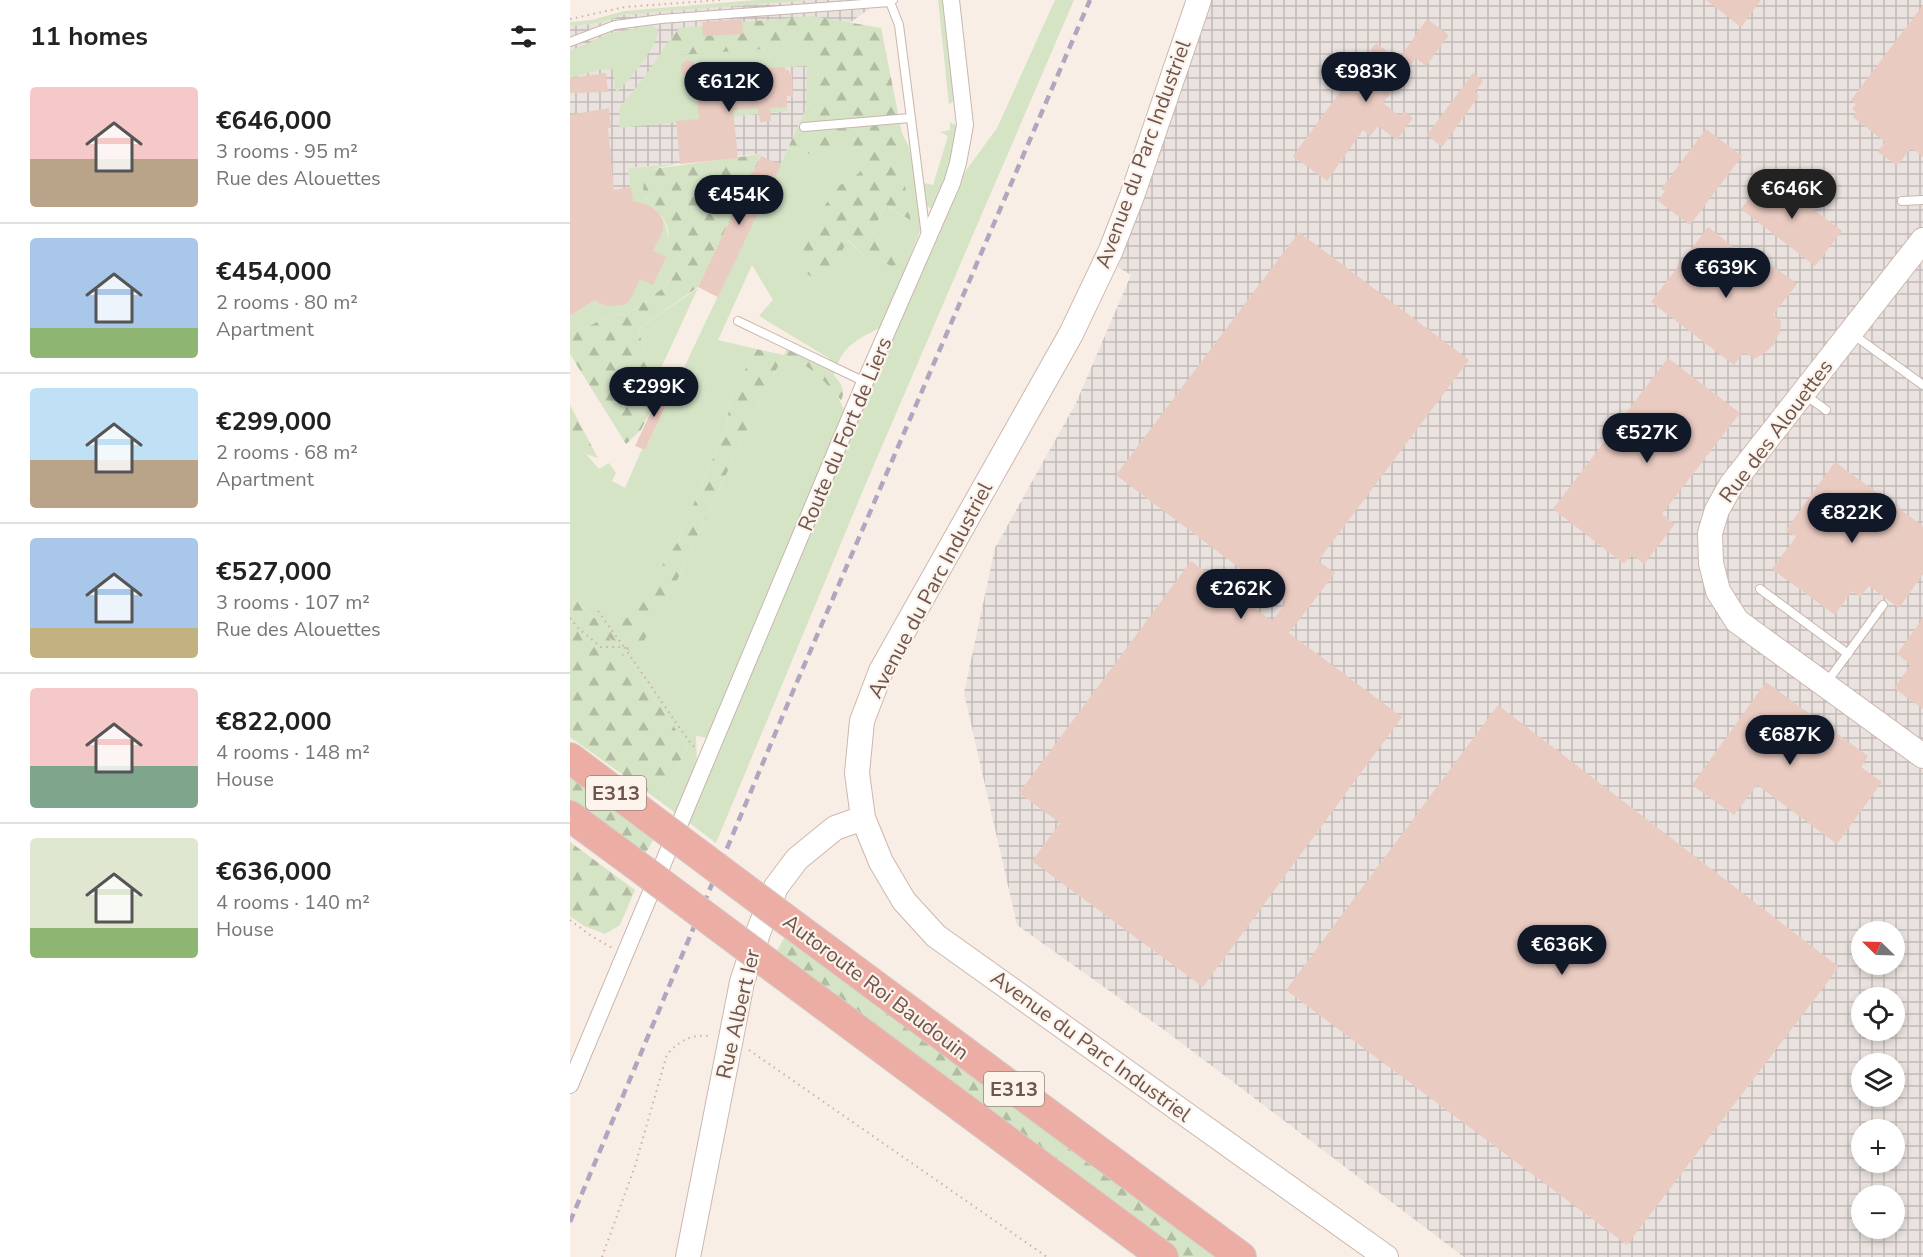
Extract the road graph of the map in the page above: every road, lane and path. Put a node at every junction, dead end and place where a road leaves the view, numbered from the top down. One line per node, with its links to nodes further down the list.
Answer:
1 (722, 0): 5 (path)
2 (951, 0): 11 (street, Route du Fort de Liers)
3 (1199, 0): 30 (street, Avenue du Parc Industriel)
4 (891, 1): 6 (lane); 7 (lane)
5 (570, 19)
6 (570, 42)
7 (910, 118): 8 (lane); 11 (lane)
8 (804, 127)
9 (1923, 200): 10 (lane)
10 (1902, 201)
11 (929, 238): 15 (street, Route du Fort de Liers)
12 (1923, 240): 14 (street, Rue des Alouettes)
13 (738, 321): 15 (lane)
14 (1851, 333): 16 (lane); 17 (street, Rue des Alouettes)
15 (865, 382): 26 (street, Route du Fort de Liers)
16 (1923, 385)
17 (1803, 393): 18 (lane); 25 (street, Rue des Alouettes)
18 (1826, 410)
19 (1760, 590): 24 (lane)
20 (1883, 605): 24 (lane)
21 (598, 611): 23 (path)
22 (570, 618): 23 (path)
23 (624, 647): 26 (path)
24 (1848, 654): 25 (lane)
25 (1826, 685): 27 (street, Rue des Alouettes)
26 (709, 755): 31 (street, Route du Fort de Liers)
27 (1923, 756)
28 (570, 758): 40 (highway, Autoroute Roi Baudouin / E313, bridge)
29 (570, 816): 31 (highway, E313)
30 (863, 818): 34 (street, Rue Albert Ier); 41 (street, Avenue du Parc Industriel)
31 (655, 864): 33 (street, Route du Fort de Liers); 39 (highway, E313, bridge)
32 (570, 920): 33 (path)
33 (625, 954): 35 (street, Route du Fort de Liers)
34 (730, 1037): 36 (path); 37 (street, Rue Albert Ier); 38 (path)
35 (570, 1084)
36 (602, 1257)
37 (687, 1257)
38 (1047, 1257)
39 (1163, 1257)
40 (1241, 1257)
41 (1386, 1257)

